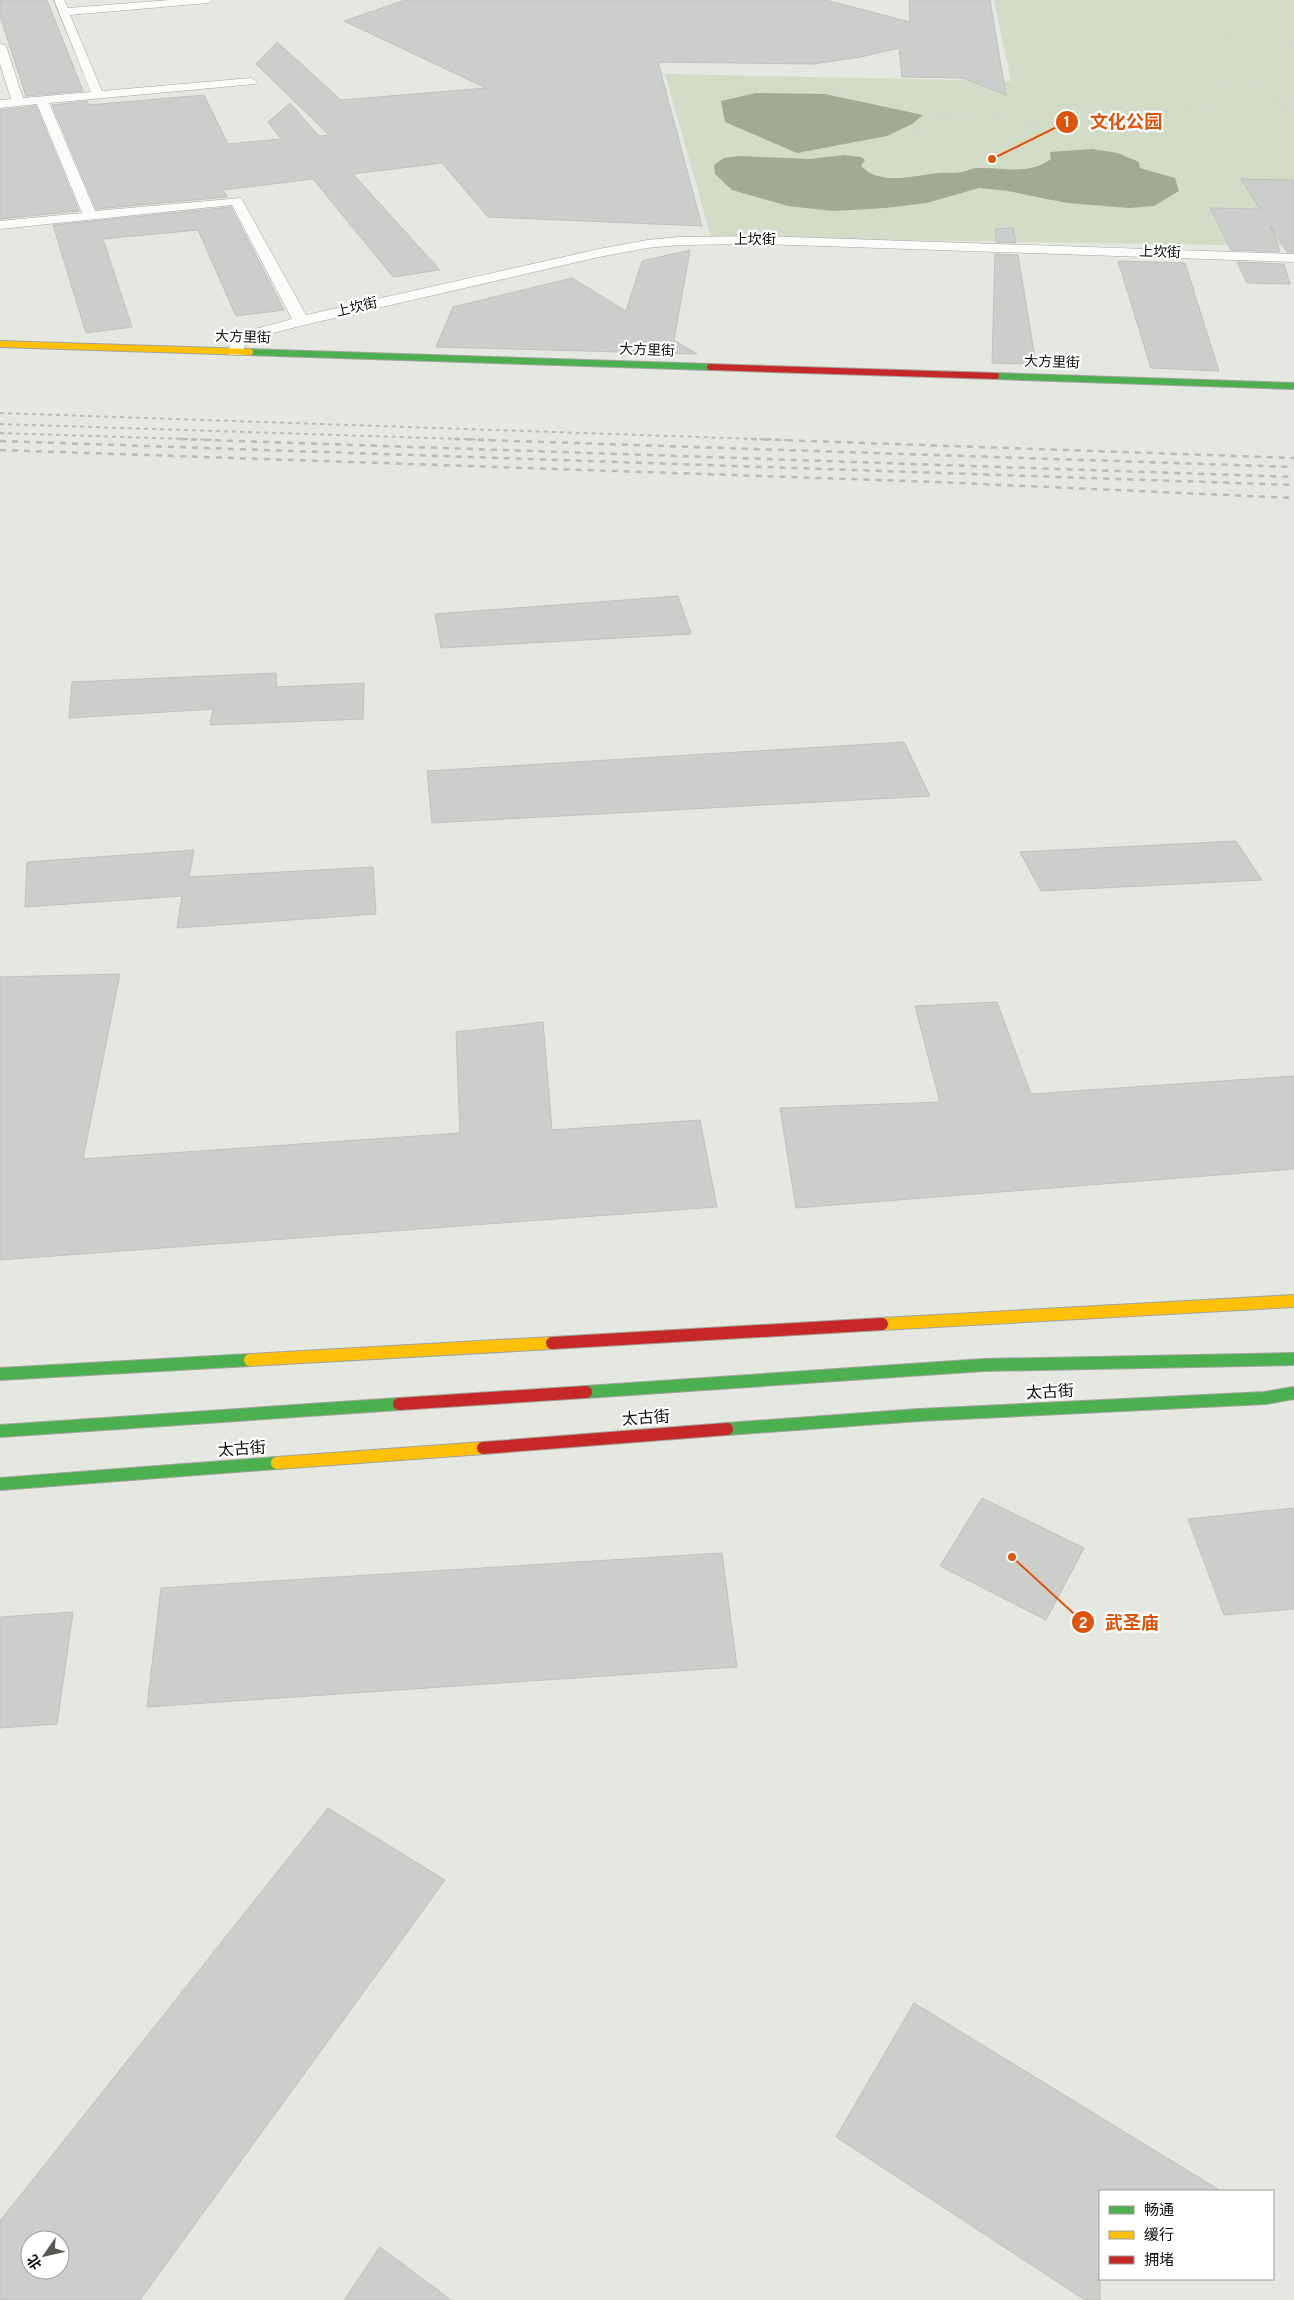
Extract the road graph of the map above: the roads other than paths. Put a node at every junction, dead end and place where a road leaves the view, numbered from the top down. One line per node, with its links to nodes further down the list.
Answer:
1 (59, 0): 3 (street)
2 (208, 0): 3 (street)
3 (64, 12): 6 (street)
4 (0, 46): 8 (street)
5 (251, 82): 6 (street)
6 (98, 95): 7 (street)
7 (42, 101): 8 (street); 10 (street)
8 (18, 103): 9 (street)
9 (0, 104)
10 (90, 216): 11 (street); 13 (street)
11 (0, 226)
12 (1294, 258): 13 (street, 上坎街)
13 (301, 321): 15 (street, 上坎街)
14 (0, 344): 15 (main road, 大方里街)
15 (236, 352): 17 (main road, 大方里街)
16 (0, 353): 18 (main road, 大方里街)
17 (1294, 386)
18 (1294, 394)
19 (1294, 1301): 21 (main road)
20 (1294, 1359): 23 (main road, 太古街)
21 (0, 1374)
22 (1294, 1393): 24 (main road, 太古街)
23 (0, 1431)
24 (0, 1484)

